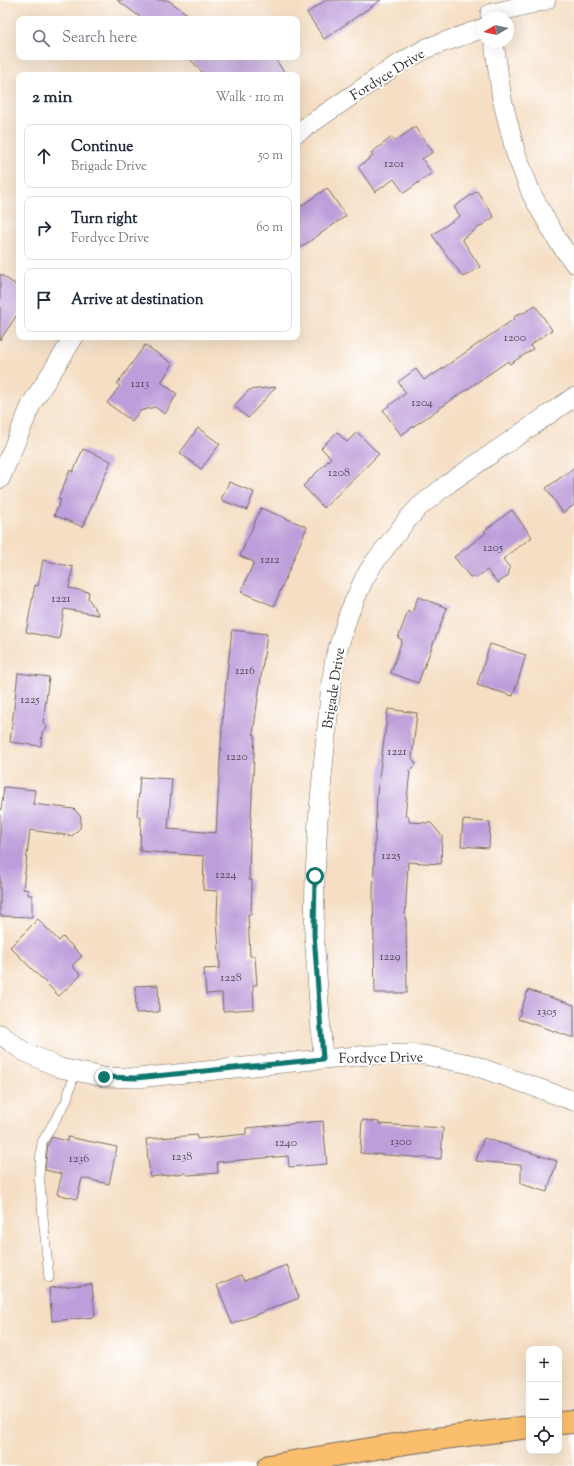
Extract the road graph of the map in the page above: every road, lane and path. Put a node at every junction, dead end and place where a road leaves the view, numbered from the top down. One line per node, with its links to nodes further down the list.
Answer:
1 (546, 0): 2 (street, Fordyce Drive)
2 (500, 12)
3 (478, 20): 5 (street, Fordyce Drive)
4 (495, 48): 6 (street)
5 (300, 131)
6 (574, 264)
7 (72, 340): 9 (street)
8 (574, 396): 11 (street, Brigade Drive)
9 (0, 479)
10 (0, 1034): 12 (street, Fordyce Drive)
11 (323, 1059): 12 (street, Fordyce Drive); 13 (street, Fordyce Drive)
12 (75, 1072): 14 (lane)
13 (574, 1101)
14 (49, 1278)
15 (574, 1422): 16 (main road)
16 (562, 1423)
17 (526, 1427): 18 (main road)
18 (269, 1466)

